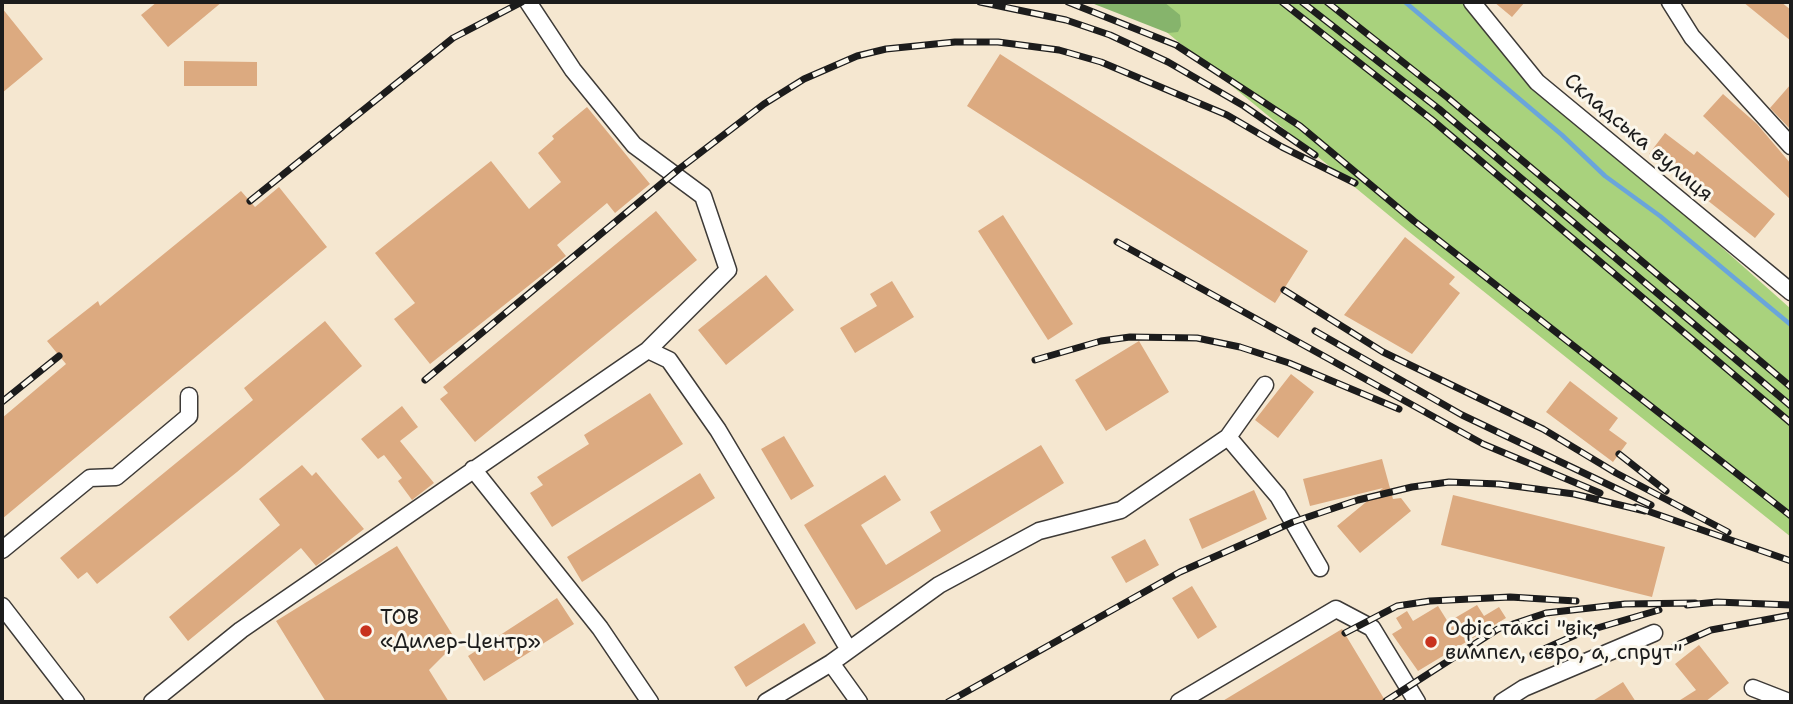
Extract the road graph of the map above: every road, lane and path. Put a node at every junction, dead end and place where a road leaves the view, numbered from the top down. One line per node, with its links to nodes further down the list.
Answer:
1 (528, 2): 6 (street)
2 (1472, 2): 5 (street, Складська вулиця)
3 (1670, 2): 4 (street)
4 (1791, 146)
5 (1791, 292)
6 (648, 350): 10 (street); 15 (street)
7 (1265, 385): 9 (street)
8 (189, 396): 11 (street)
9 (1228, 437): 12 (street); 15 (street)
10 (473, 468): 20 (street); 21 (street)
11 (2, 550)
12 (1320, 568)
13 (2, 606): 19 (street)
14 (1654, 633): 26 (street)
15 (849, 650): 16 (street)
16 (831, 663): 22 (street); 23 (street)
17 (1791, 691): 18 (street)
18 (1749, 695): 27 (street)
19 (76, 702)
20 (152, 702)
21 (650, 702)
22 (766, 702)
23 (859, 702)
24 (1179, 702): 25 (street)
25 (1417, 702)
26 (1502, 702)
27 (1789, 702)

